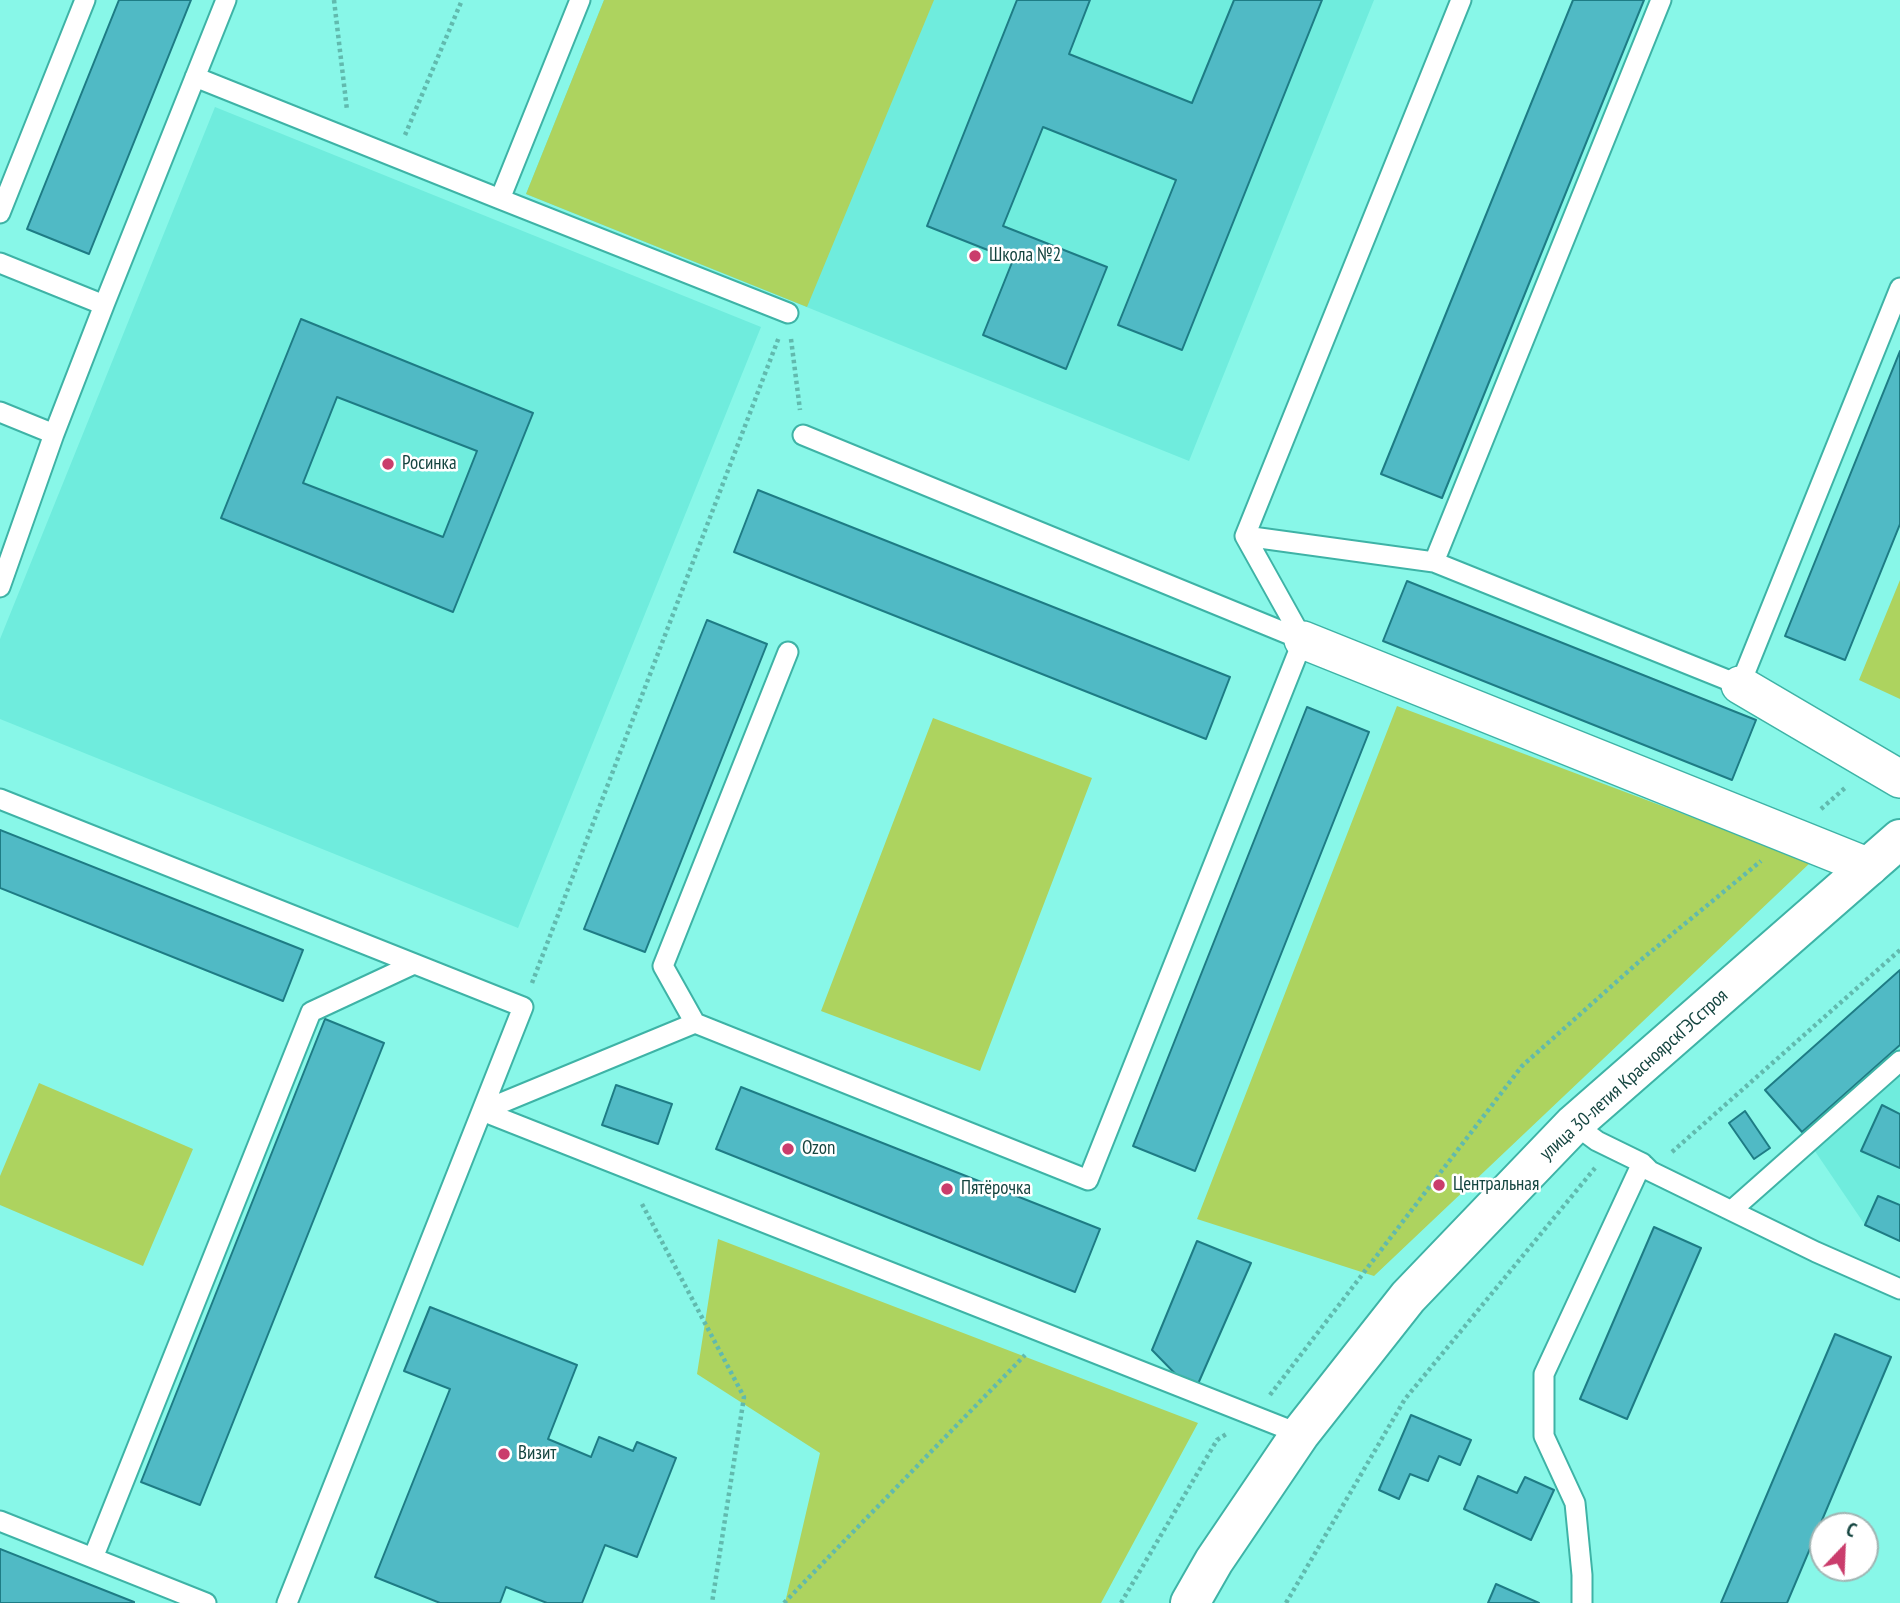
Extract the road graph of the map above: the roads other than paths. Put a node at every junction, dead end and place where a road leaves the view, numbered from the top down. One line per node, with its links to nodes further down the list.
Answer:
1 (85, 0): 8 (lane)
2 (226, 0): 6 (lane)
3 (580, 0): 7 (lane)
4 (1461, 0): 16 (lane)
5 (1661, 0): 17 (lane)
6 (195, 77): 7 (lane); 11 (lane)
7 (500, 199): 12 (lane)
8 (0, 212)
9 (0, 263): 11 (lane)
10 (1900, 288): 21 (lane)
11 (104, 305): 14 (lane)
12 (788, 313)
13 (0, 412): 14 (lane)
14 (54, 434): 18 (lane)
15 (803, 435): 19 (lane)
16 (1245, 536): 17 (lane); 19 (lane)
17 (1434, 562): 21 (lane)
18 (0, 587)
19 (1303, 640): 25 (street); 27 (lane)
20 (788, 652): 27 (lane)
21 (1740, 685): 22 (street)
22 (1887, 771)
23 (0, 799): 26 (lane)
24 (1900, 839): 25 (main road, улица 30-летия КрасноярскГЭСстроя)
25 (1869, 867): 30 (main road, улица 30-летия КрасноярскГЭСстроя)
26 (414, 964): 29 (lane); 36 (lane)
27 (695, 1023): 29 (lane)
28 (1900, 1061): 32 (lane)
29 (482, 1111): 34 (lane); 39 (lane)
30 (1574, 1124): 31 (lane); 34 (main road, улица 30-летия КрасноярскГЭСстроя)
31 (1646, 1167): 32 (lane); 41 (lane)
32 (1732, 1210): 33 (lane)
33 (1900, 1289)
34 (1300, 1434): 40 (main road, улица 30-летия КрасноярскГЭСстроя)
35 (0, 1521): 36 (lane)
36 (93, 1559): 37 (lane)
37 (178, 1598): 38 (lane)
38 (206, 1603)
39 (287, 1603)
40 (1190, 1603)
41 (1582, 1603)

